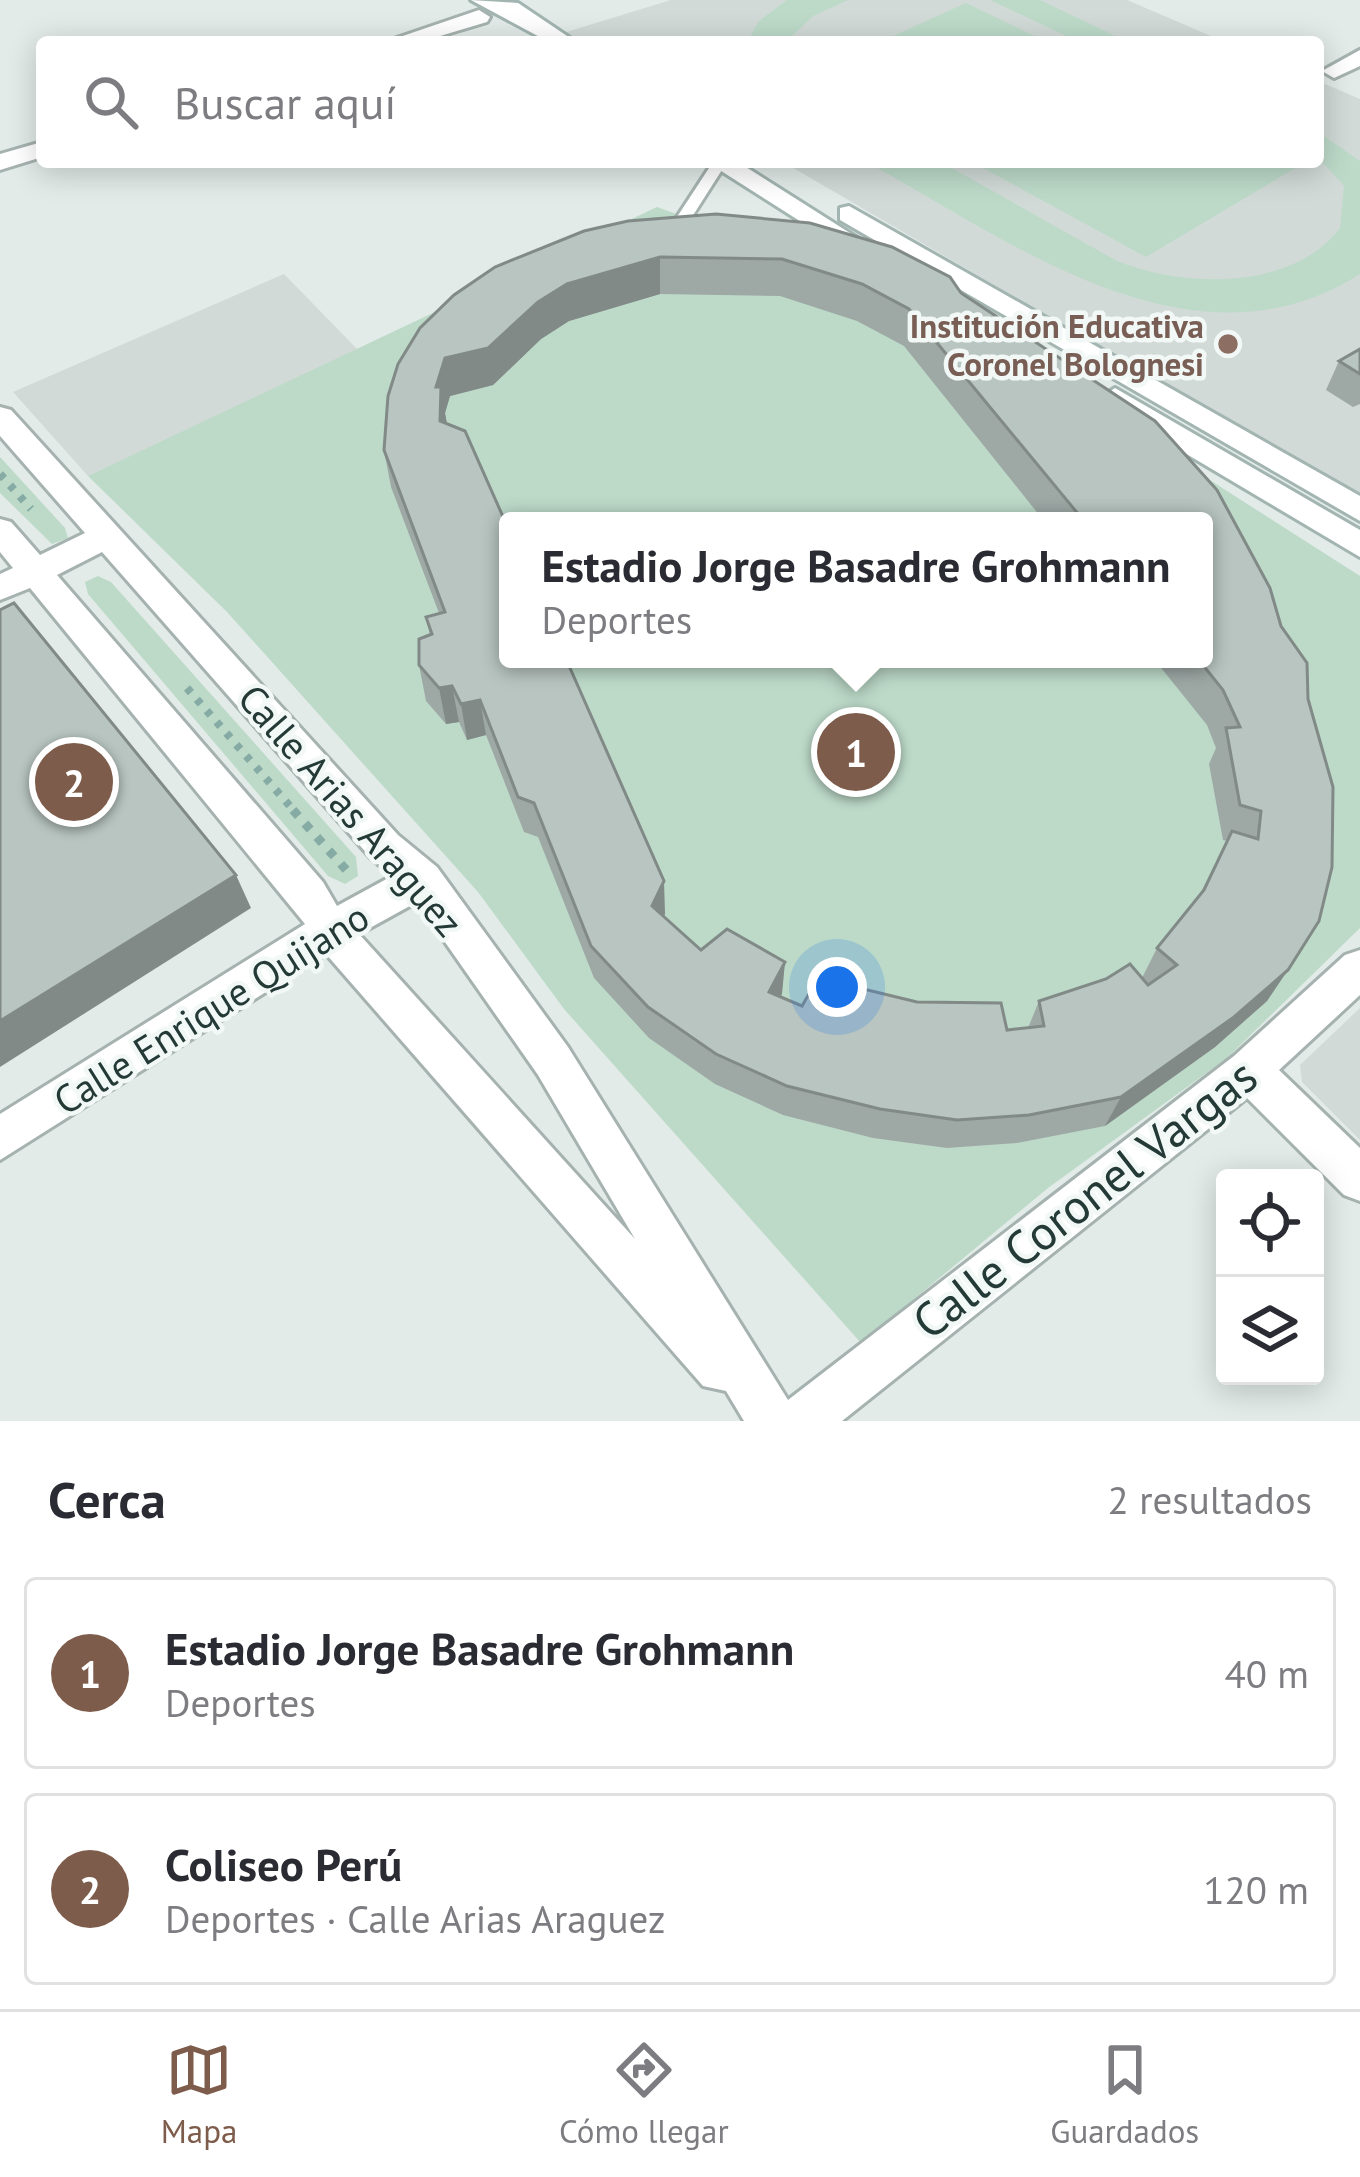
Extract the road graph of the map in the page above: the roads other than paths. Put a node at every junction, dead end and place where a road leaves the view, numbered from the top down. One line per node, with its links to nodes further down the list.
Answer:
1 (538, 0): 3 (street)
2 (475, 6): 3 (street); 4 (street); 5 (street)
3 (510, 8): 6 (street)
4 (409, 36)
5 (513, 36)
6 (555, 36)
7 (1360, 57): 8 (street)
8 (1334, 71)
9 (36, 151): 10 (street)
10 (0, 162)
11 (717, 168): 14 (lane)
12 (731, 168): 19 (street)
13 (774, 168): 16 (street)
14 (685, 218)
15 (0, 417): 18 (street, Calle Arias Araguez)
16 (1360, 510)
17 (0, 530): 20 (street, Calle Arias Araguez)
18 (108, 536): 20 (street); 21 (street, Calle Arias Araguez)
19 (1360, 545)
20 (17, 579): 22 (street, Calle Arias Araguez)
21 (423, 879): 22 (street, Calle Enrique Quijano); 27 (street, Calle Arias Araguez)
22 (330, 930): 25 (street, Calle Enrique Quijano); 27 (street, Calle Arias Araguez)
23 (1360, 968): 24 (street, Calle Coronel Vargas)
24 (1249, 1070): 26 (street); 28 (street, Calle Coronel Vargas)
25 (0, 1139)
26 (1360, 1179)
27 (769, 1421)
28 (802, 1421)

